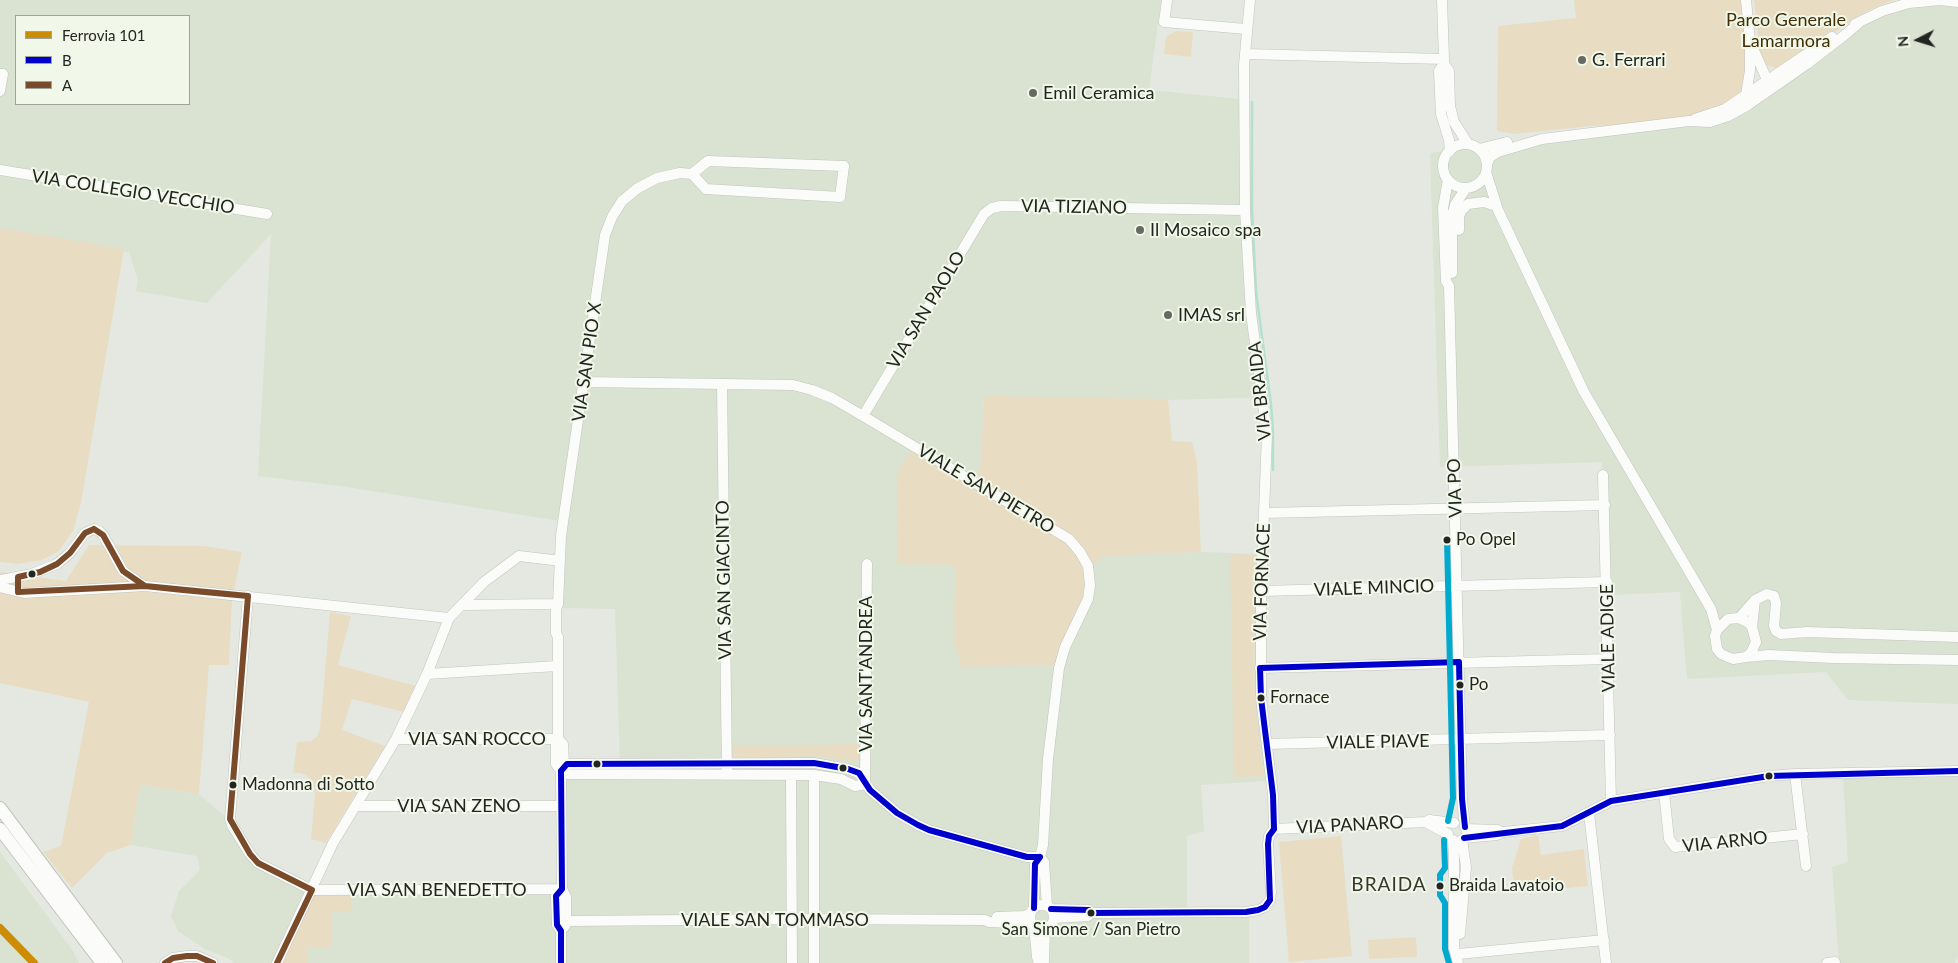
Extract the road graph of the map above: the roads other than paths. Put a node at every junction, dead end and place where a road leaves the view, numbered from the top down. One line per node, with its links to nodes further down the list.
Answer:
1 (1167, 0): 7 (street)
2 (1250, 0): 7 (street, VIA BRAIDA)
3 (1442, 0): 10 (street)
4 (1746, 0): 8 (street)
5 (1958, 2): 6 (street)
6 (1860, 22): 11 (street); 14 (street)
7 (1246, 29): 9 (street, VIA BRAIDA)
8 (1750, 41): 12 (street); 14 (street)
9 (1245, 54): 10 (street); 30 (street, VIA BRAIDA)
10 (1444, 61): 20 (street); 22 (street)
11 (1807, 64): 14 (street); 17 (street)
12 (1750, 70): 14 (street); 16 (street)
13 (0, 74): 15 (street)
14 (1765, 85): 16 (street); 17 (street)
15 (0, 91)
16 (1746, 95): 18 (street)
17 (1734, 112): 18 (street)
18 (1689, 122): 19 (street)
19 (1538, 140): 21 (street); 23 (street)
20 (1468, 144): 21 (street); 22 (street)
21 (1479, 149): 23 (street)
22 (1450, 151): 26 (street)
23 (1487, 168): 27 (street); 28 (street)
24 (0, 170): 31 (street, VIA COLLEGIO VECCHIO)
25 (692, 174): 25 (street, VIA SAN PIO X); 34 (street, VIA SAN PIO X)
26 (1448, 180): 27 (street); 33 (street)
27 (1471, 187): 28 (street); 32 (street)
28 (1496, 207): 32 (street); 55 (street)
29 (992, 208): 30 (street, VIA TIZIANO); 36 (street, VIA SAN PAOLO)
30 (1245, 210): 40 (street, VIA BRAIDA)
31 (267, 214)
32 (1452, 268): 33 (street)
33 (1448, 286): 39 (street, VIA PO)
34 (584, 382): 35 (street, VIALE SAN PIETRO); 41 (street, VIA SAN PIO X)
35 (722, 384): 36 (street, VIALE SAN PIETRO); 76 (street, VIA SAN GIACINTO)
36 (863, 416): 93 (street, VIALE SAN PIETRO)
37 (1603, 475): 38 (street, VIALE ADIGE)
38 (1604, 505): 39 (street); 45 (street, VIALE ADIGE)
39 (1455, 508): 40 (street); 46 (street, VIA PO)
40 (1264, 513): 49 (street, VIA FORNACE)
41 (560, 559): 53 (street, VIA SAN PIO X); 54 (street)
42 (867, 564): 82 (street, VIA SANT'ANDREA)
43 (18, 577): 44 (street); 47 (street); 50 (street)
44 (0, 580)
45 (1607, 582): 46 (street, VIALE MINCIO); 65 (street, VIALE ADIGE)
46 (1456, 585): 49 (street, VIALE MINCIO); 67 (street, VIA PO)
47 (145, 586): 50 (street); 51 (street)
48 (0, 587): 50 (street)
49 (1261, 591): 69 (street, VIA FORNACE)
50 (18, 592)
51 (248, 596): 56 (street); 96 (street)
52 (1755, 600): 57 (street); 59 (street); 61 (street)
53 (558, 604): 54 (street); 68 (street, VIA SAN PIO X)
54 (462, 605): 56 (street)
55 (1711, 609): 58 (street); 60 (street)
56 (449, 618): 70 (street)
57 (1739, 618): 58 (street); 59 (street)
58 (1728, 620): 60 (street)
59 (1752, 627): 62 (street)
60 (1717, 630): 64 (street)
61 (1958, 638)
62 (1756, 642): 63 (street); 64 (street)
63 (1769, 655): 64 (street); 66 (street)
64 (1746, 656)
65 (1609, 658): 67 (street); 71 (street, VIALE ADIGE)
66 (1958, 660)
67 (1459, 662): 69 (street); 74 (street, VIA PO)
68 (557, 666): 70 (street); 73 (street, VIA SAN PIO X)
69 (1260, 668): 75 (street, VIA FORNACE)
70 (427, 674): 72 (street)
71 (1610, 735): 74 (street, VIALE PIAVE); 84 (street, VIALE ADIGE)
72 (396, 739): 73 (street, VIA SAN ROCCO); 85 (street)
73 (558, 739): 77 (street, VIA SAN PIO X)
74 (1461, 740): 75 (street, VIALE PIAVE); 91 (street, VIA PO)
75 (1267, 744): 90 (street, VIA FORNACE)
76 (727, 770): 77 (street); 80 (street); 82 (street)
77 (561, 771): 86 (street, VIA SAN PIO X)
78 (1958, 771): 79 (street)
79 (1795, 774): 83 (street); 92 (street)
80 (791, 775): 81 (street); 100 (street)
81 (814, 775): 82 (street); 101 (street)
82 (865, 784): 93 (street)
83 (1664, 792): 84 (street); 92 (street, VIA ARNO)
84 (1612, 801): 88 (street)
85 (356, 806): 86 (street, VIA SAN ZENO); 96 (street)
86 (561, 806): 95 (street, VIA SAN PIO X)
87 (0, 808): 107 (main road)
88 (1590, 813): 91 (street); 104 (street)
89 (0, 829): 106 (main road)
90 (1274, 829): 91 (street, VIA PANARO); 98 (street, VIA FORNACE)
91 (1459, 832): 105 (street)
92 (1802, 834): 94 (street)
93 (1040, 857): 97 (street, VIALE SAN PIETRO); 99 (street, VIALE SAN PIETRO)
94 (1806, 866)
95 (562, 889): 96 (street, VIA SAN BENEDETTO); 102 (street, VIA SAN PIO X)
96 (312, 890): 110 (street)
97 (1051, 911): 98 (street, VIALE SAN TOMMASO); 99 (street, VIALE SAN TOMMASO); 103 (street)
98 (1091, 913)
99 (1032, 918): 101 (street, VIALE SAN TOMMASO); 103 (street); 114 (street, VIALE SAN PIETRO)
100 (793, 919): 101 (street, VIALE SAN TOMMASO); 102 (street, VIALE SAN TOMMASO); 112 (street)
101 (814, 919): 113 (street)
102 (563, 926): 111 (street, VIA SAN PIO X)
103 (1045, 929): 114 (street, VIALE SAN PIETRO)
104 (1604, 940): 105 (street); 115 (street)
105 (1458, 958)
106 (102, 963)
107 (116, 963)
108 (165, 963): 109 (street)
109 (213, 963)
110 (277, 963)
111 (561, 963)
112 (792, 963)
113 (814, 963)
114 (1040, 963)
115 (1606, 963)

